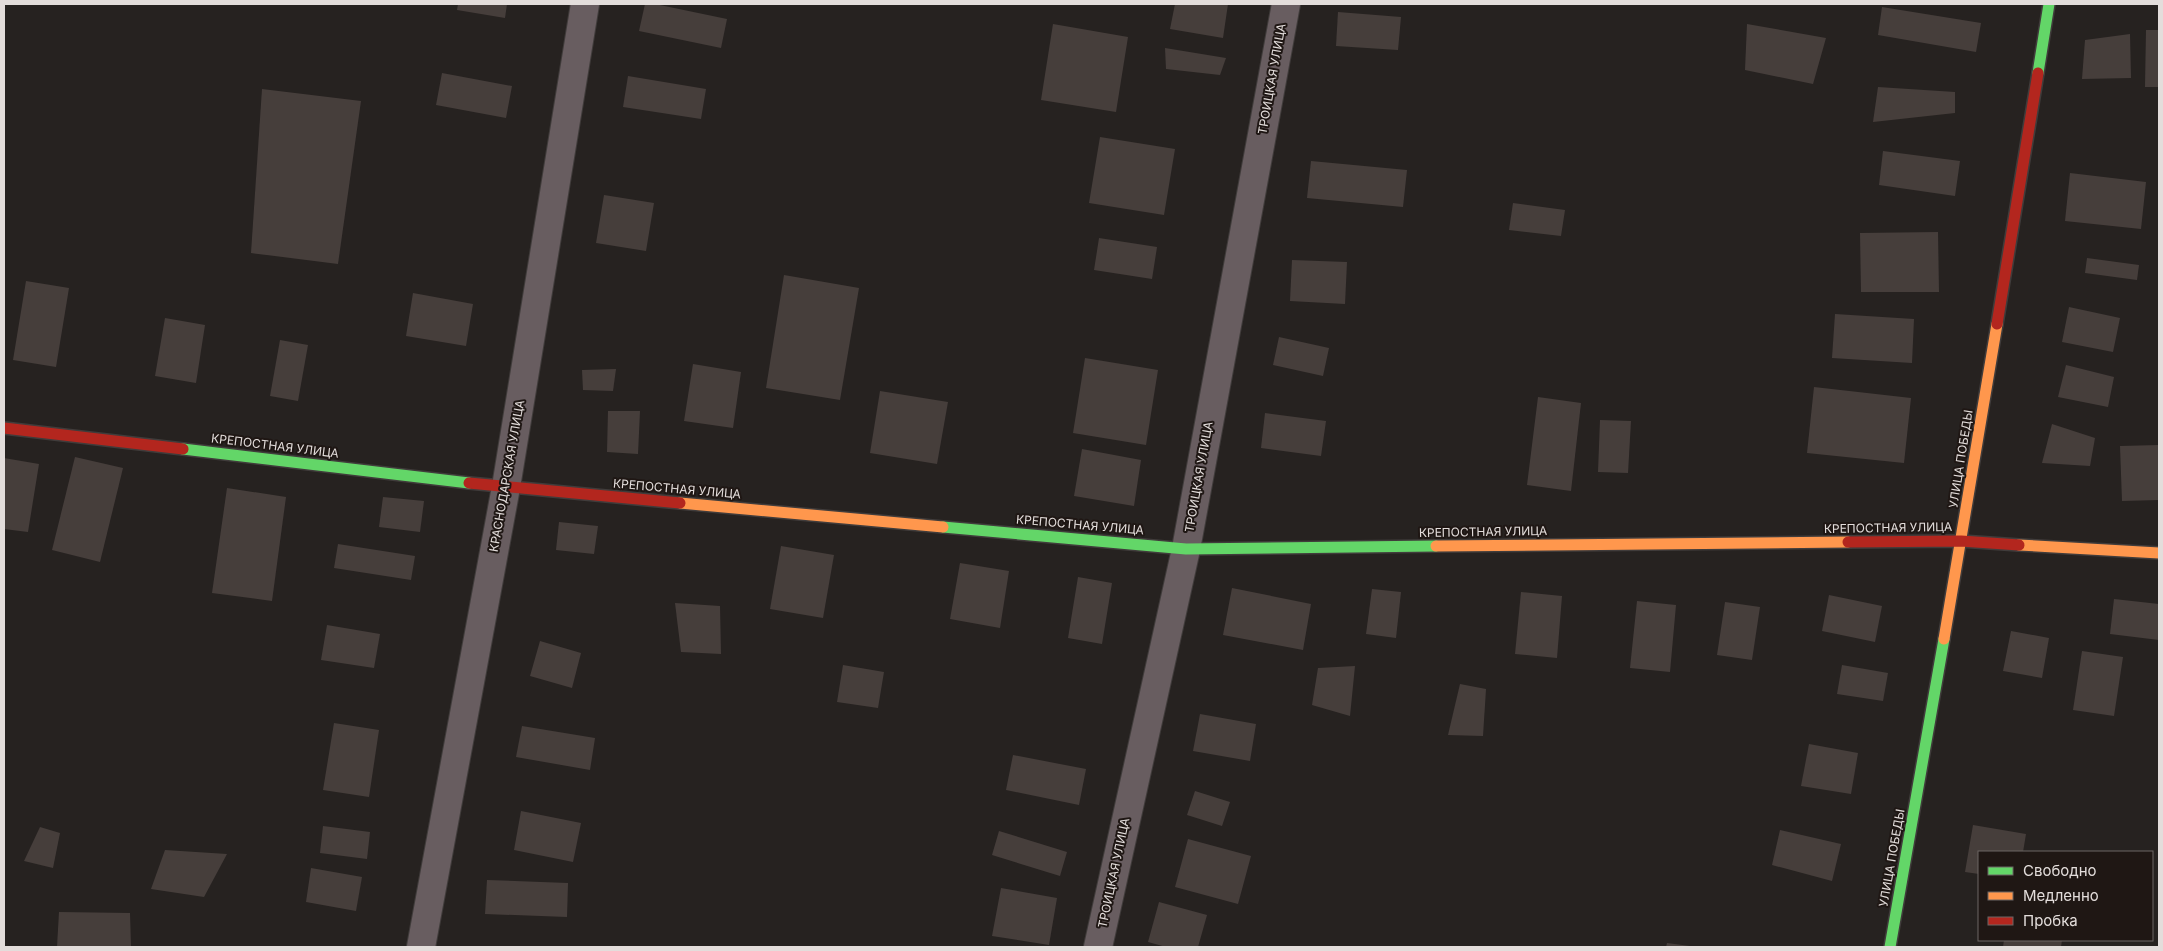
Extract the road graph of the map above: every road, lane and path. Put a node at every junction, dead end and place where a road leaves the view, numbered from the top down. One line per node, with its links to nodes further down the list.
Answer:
1 (586, 4): 5 (street, КРАСНОДАРСКАЯ УЛИЦА)
2 (1286, 4): 7 (street, ТРОИЦКАЯ УЛИЦА)
3 (2049, 4): 6 (street, УЛИЦА ПОБЕДЫ)
4 (4, 428): 5 (street, КРЕПОСТНАЯ УЛИЦА)
5 (506, 487): 7 (street, КРЕПОСТНАЯ УЛИЦА); 9 (street, КРАСНОДАРСКАЯ УЛИЦА)
6 (1961, 541): 7 (street, КРЕПОСТНАЯ УЛИЦА); 8 (street, КРЕПОСТНАЯ УЛИЦА); 11 (street, УЛИЦА ПОБЕДЫ)
7 (1186, 549): 10 (street, ТРОИЦКАЯ УЛИЦА)
8 (2159, 553)
9 (421, 947)
10 (1098, 947)
11 (1890, 947)

